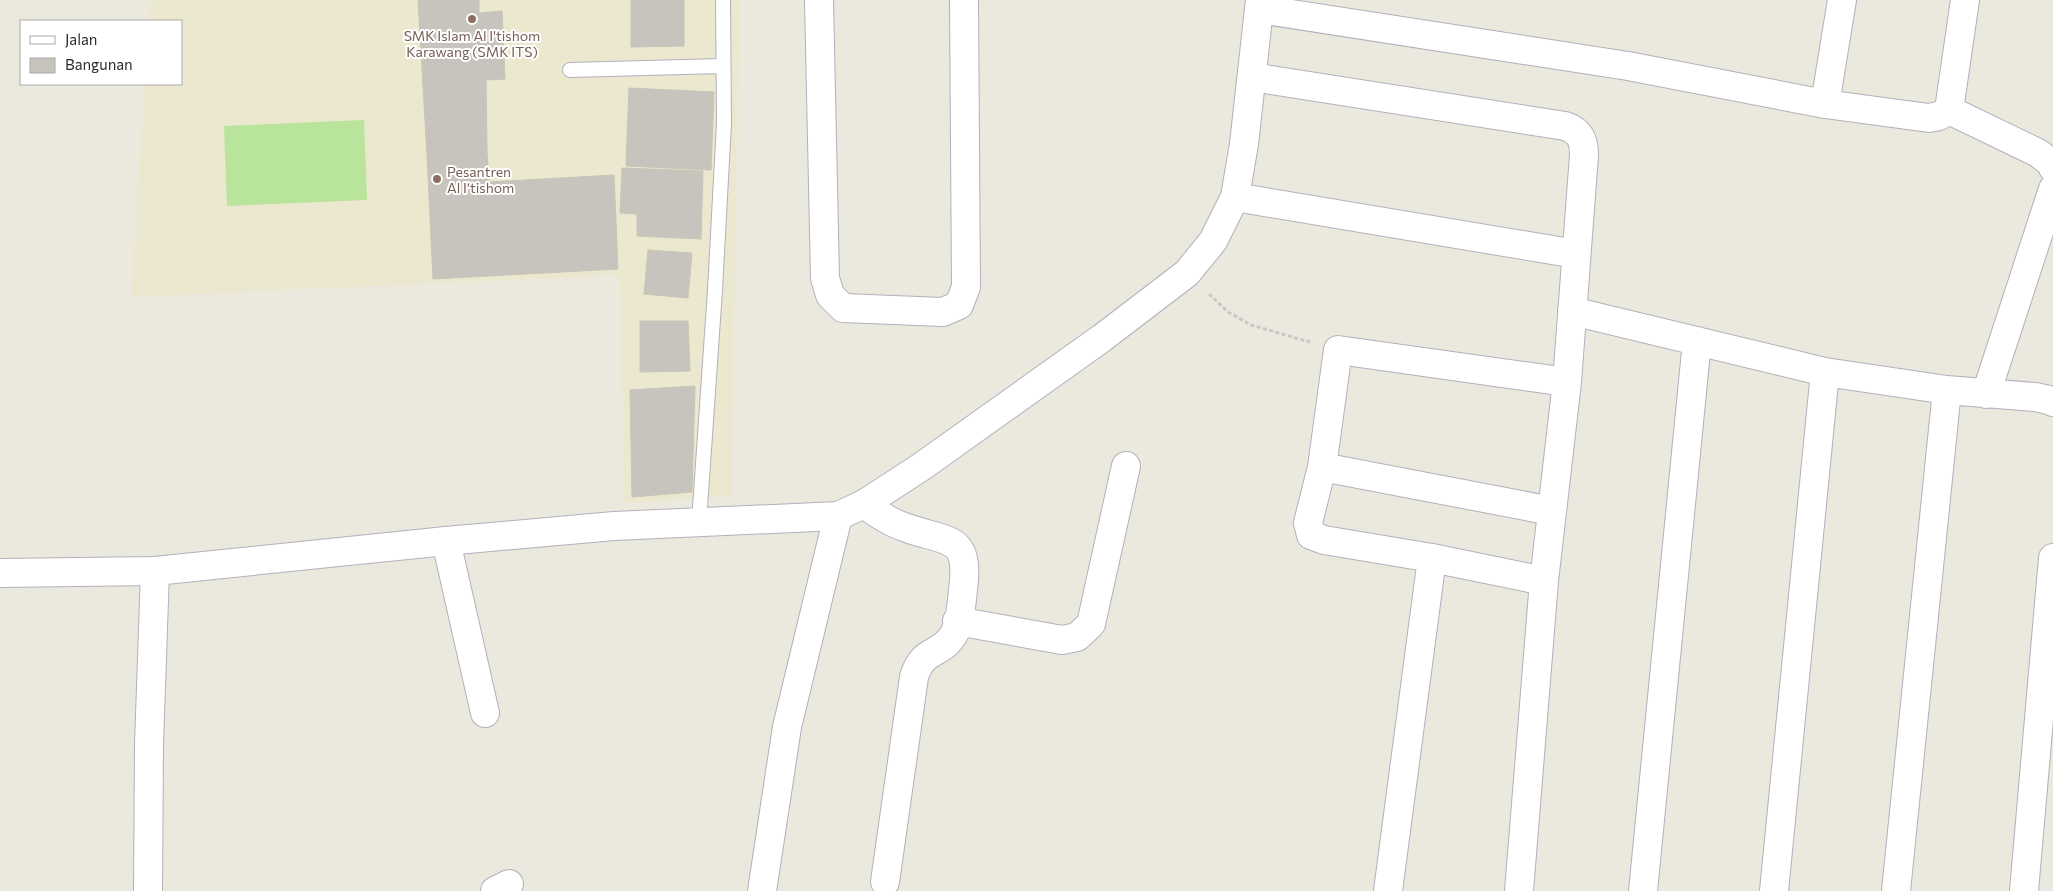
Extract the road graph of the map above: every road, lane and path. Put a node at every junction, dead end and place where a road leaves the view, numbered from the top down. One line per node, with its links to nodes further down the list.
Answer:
1 (724, 0): 7 (lane)
2 (819, 0): 3 (street)
3 (964, 0)
4 (1842, 0): 10 (street)
5 (1965, 0): 11 (street)
6 (1260, 4): 9 (street); 10 (street)
7 (724, 66): 8 (lane); 30 (lane)
8 (570, 70)
9 (1252, 77): 14 (street); 15 (street)
10 (1826, 104): 11 (street)
11 (1948, 110): 12 (street)
12 (2053, 168)
13 (2053, 189): 23 (street)
14 (1235, 197): 15 (street); 16 (street)
15 (1576, 254): 17 (street)
16 (1187, 272): 19 (path); 27 (street)
17 (1572, 311): 18 (street); 21 (street)
18 (1696, 341): 20 (street); 44 (street)
19 (1338, 350): 21 (street); 26 (street)
20 (1825, 372): 22 (street); 45 (street)
21 (1567, 382): 28 (street)
22 (1947, 390): 23 (street); 46 (street)
23 (1986, 394): 24 (street)
24 (2053, 402)
25 (1126, 466): 37 (street)
26 (1322, 467): 28 (street); 32 (street)
27 (864, 504): 29 (street); 37 (street)
28 (1552, 511): 36 (street)
29 (838, 516): 30 (street); 41 (street)
30 (699, 522): 31 (street)
31 (446, 540): 34 (street); 38 (street)
32 (1432, 558): 36 (street); 42 (street)
33 (2053, 558): 47 (street)
34 (155, 571): 35 (street); 40 (street)
35 (0, 573)
36 (1544, 581): 43 (street)
37 (957, 621): 39 (street)
38 (485, 713)
39 (886, 882)
40 (148, 891)
41 (762, 891)
42 (1388, 891)
43 (1519, 891)
44 (1643, 891)
45 (1774, 891)
46 (1896, 891)
47 (2024, 891)

